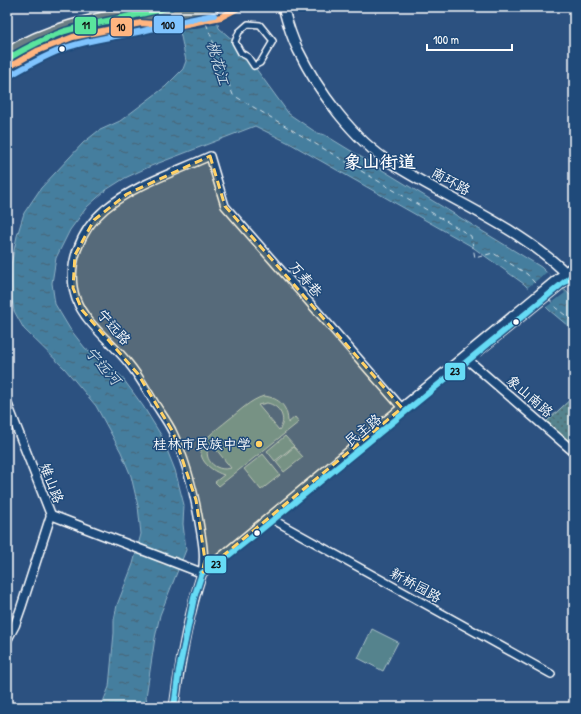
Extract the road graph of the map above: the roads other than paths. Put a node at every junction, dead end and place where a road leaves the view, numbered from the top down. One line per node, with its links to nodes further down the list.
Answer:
1 (213, 7): 4 (highway)
2 (283, 7): 8 (main road, 南环路)
3 (290, 7): 8 (main road, 南环路)
4 (176, 10): 6 (highway); 7 (highway)
5 (248, 24): 5 (street)
6 (7, 54)
7 (7, 68)
8 (332, 104): 11 (main road, 南环路)
9 (210, 156): 15 (street, 万寿巷); 19 (street, 宁远路)
10 (574, 265): 11 (street)
11 (571, 276): 12 (street)
12 (535, 302): 13 (street, 民主路); 15 (street, 民主路)
13 (468, 360): 16 (street, 象山南路); 18 (street, 民主路)
14 (7, 403): 17 (street, 雉山路)
15 (402, 408): 18 (street, 民主路)
16 (574, 452)
17 (51, 515): 19 (street); 20 (street, 雉山路)
18 (271, 519): 19 (street, 民主路); 21 (street, 新桥园路)
19 (202, 573): 22 (street)
20 (7, 640)
21 (551, 674)
22 (174, 707)

